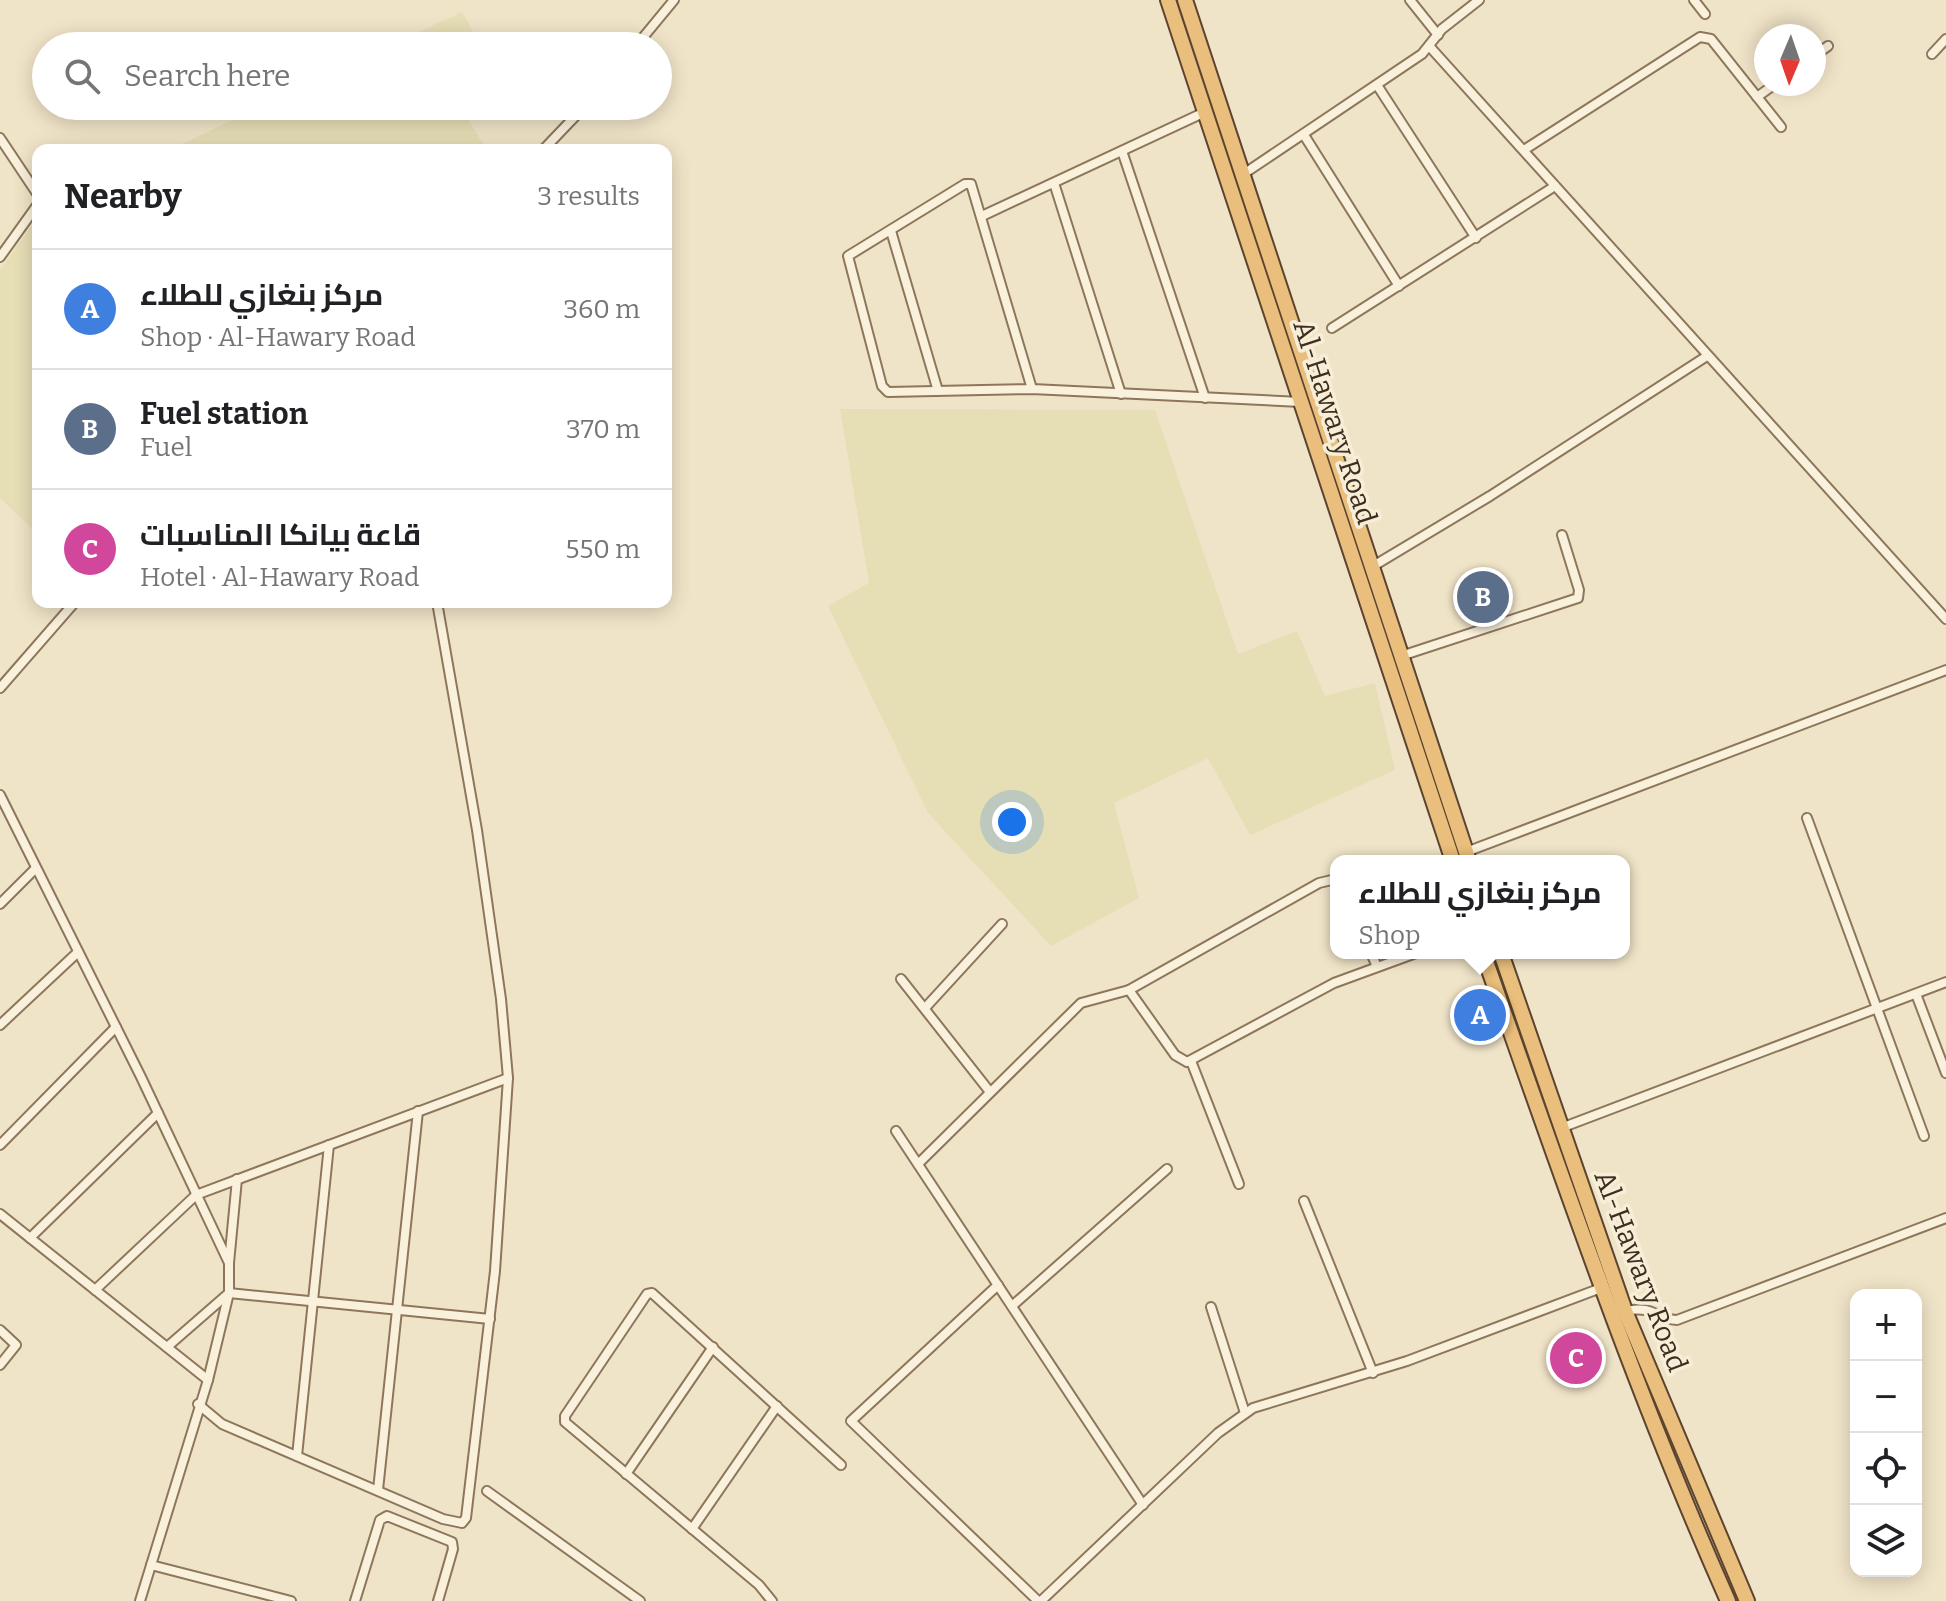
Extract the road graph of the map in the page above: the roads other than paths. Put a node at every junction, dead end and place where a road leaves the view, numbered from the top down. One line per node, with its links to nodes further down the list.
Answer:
1 (674, 0): 8 (street)
2 (1168, 0): 15 (highway, Al-Hawary Road)
3 (1185, 0): 23 (highway, Al-Hawary Road)
4 (1410, 0): 9 (street)
5 (1479, 0): 9 (street)
6 (1694, 0): 7 (street)
7 (1705, 14)
8 (648, 32)
9 (1438, 35): 11 (street)
10 (1946, 39): 12 (street)
11 (1430, 47): 13 (street); 21 (street)
12 (1932, 54)
13 (1377, 85): 18 (street); 30 (street)
14 (1757, 97): 17 (street); 21 (street)
15 (1205, 112): 22 (street); 39 (highway, Al-Hawary Road)
16 (572, 120): 20 (street)
17 (1781, 127)
18 (1304, 135): 23 (street); 32 (street)
19 (0, 138): 25 (street)
20 (549, 144)
21 (1524, 150): 26 (street)
22 (1122, 151): 24 (street); 38 (street)
23 (1241, 176): 41 (highway, Al-Hawary Road)
24 (1054, 183): 28 (street); 37 (street)
25 (32, 186)
26 (1555, 186): 30 (street); 34 (street)
27 (32, 212): 31 (street)
28 (982, 216): 29 (street); 35 (street)
29 (891, 231): 36 (street); 36 (street)
30 (1476, 238): 32 (street)
31 (0, 257)
32 (1399, 286): 33 (street)
33 (1332, 328)
34 (1707, 356): 41 (street); 44 (street)
35 (1032, 389): 36 (street); 37 (street)
36 (938, 391)
37 (1121, 394): 38 (street)
38 (1205, 398): 39 (street)
39 (1301, 402): 50 (highway, Al-Hawary Road)
40 (1562, 535): 45 (street)
41 (1370, 568): 45 (highway, Al-Hawary Road)
42 (70, 608): 47 (street)
43 (438, 608): 73 (street)
44 (1946, 619)
45 (1400, 657): 51 (highway, Al-Hawary Road)
46 (1946, 670): 52 (street)
47 (0, 688)
48 (0, 795): 53 (street)
49 (1807, 818): 68 (street)
50 (1451, 855)
51 (1467, 855)
52 (1473, 855)
53 (36, 868): 55 (street); 57 (street)
54 (1330, 880): 65 (street)
55 (0, 904)
56 (1002, 924): 67 (street)
57 (78, 952): 69 (street); 70 (street)
58 (1374, 959): 62 (street)
59 (1399, 959): 62 (street)
60 (1485, 959): 93 (highway, Al-Hawary Road)
61 (1503, 959): 77 (highway, Al-Hawary Road)
62 (1377, 967): 71 (street)
63 (901, 979): 67 (street)
64 (1946, 982): 66 (street)
65 (1129, 990): 71 (street); 74 (street)
66 (1916, 994): 68 (street); 72 (street)
67 (925, 1008): 74 (street)
68 (1876, 1009): 77 (street); 79 (street)
69 (0, 1025)
70 (116, 1027): 76 (street); 80 (street)
71 (1191, 1061): 85 (street)
72 (1946, 1073)
73 (508, 1078): 75 (street); 101 (street)
74 (990, 1092): 82 (street)
75 (418, 1111): 81 (street); 99 (street)
76 (158, 1113): 86 (street); 90 (street)
77 (1560, 1128): 100 (highway, Al-Hawary Road)
78 (896, 1131): 82 (street)
79 (1924, 1136)
80 (0, 1145)
81 (329, 1145): 84 (street); 96 (street)
82 (918, 1164): 92 (street)
83 (1167, 1169): 97 (street)
84 (237, 1179): 86 (street); 91 (street)
85 (1239, 1184)
86 (196, 1195): 91 (street); 94 (street)
87 (1304, 1201): 107 (street)
88 (0, 1214): 90 (street)
89 (1946, 1218): 100 (street)
90 (30, 1238): 94 (street)
91 (229, 1263): 95 (street)
92 (998, 1285): 97 (street); 127 (street)
93 (1601, 1288): 105 (highway, Al-Hawary Road); 107 (street)
94 (95, 1290): 103 (street)
95 (229, 1293): 96 (street); 103 (street); 108 (street)
96 (313, 1301): 99 (street); 112 (street)
97 (1012, 1306): 117 (street)
98 (1211, 1307): 111 (street)
99 (397, 1310): 101 (street); 115 (street)
100 (1625, 1311): 105 (highway, Al-Hawary Road)
101 (490, 1319): 115 (street)
102 (0, 1330): 106 (street)
103 (167, 1347): 108 (street)
104 (713, 1347): 110 (street); 114 (street); 114 (street)
105 (1638, 1360): 128 (highway, Al-Hawary Road); 129 (highway, Al-Hawary Road)
106 (0, 1365)
107 (1373, 1373): 111 (street)
108 (208, 1380): 109 (street)
109 (198, 1404): 112 (street); 119 (street)
110 (777, 1406): 113 (street); 118 (street)
111 (1245, 1413): 117 (street)
112 (297, 1456): 115 (street)
113 (841, 1465)
114 (626, 1474): 118 (street)
115 (378, 1490)
116 (487, 1491): 125 (street)
117 (1143, 1505): 127 (street)
118 (692, 1529): 126 (street)
119 (151, 1565): 120 (street); 121 (street)
120 (274, 1599): 122 (street)
121 (140, 1601)
122 (291, 1601)
123 (355, 1601): 124 (street)
124 (438, 1601)
125 (640, 1601)
126 (772, 1601)
127 (1039, 1601)
128 (1728, 1601)
129 (1747, 1601)

